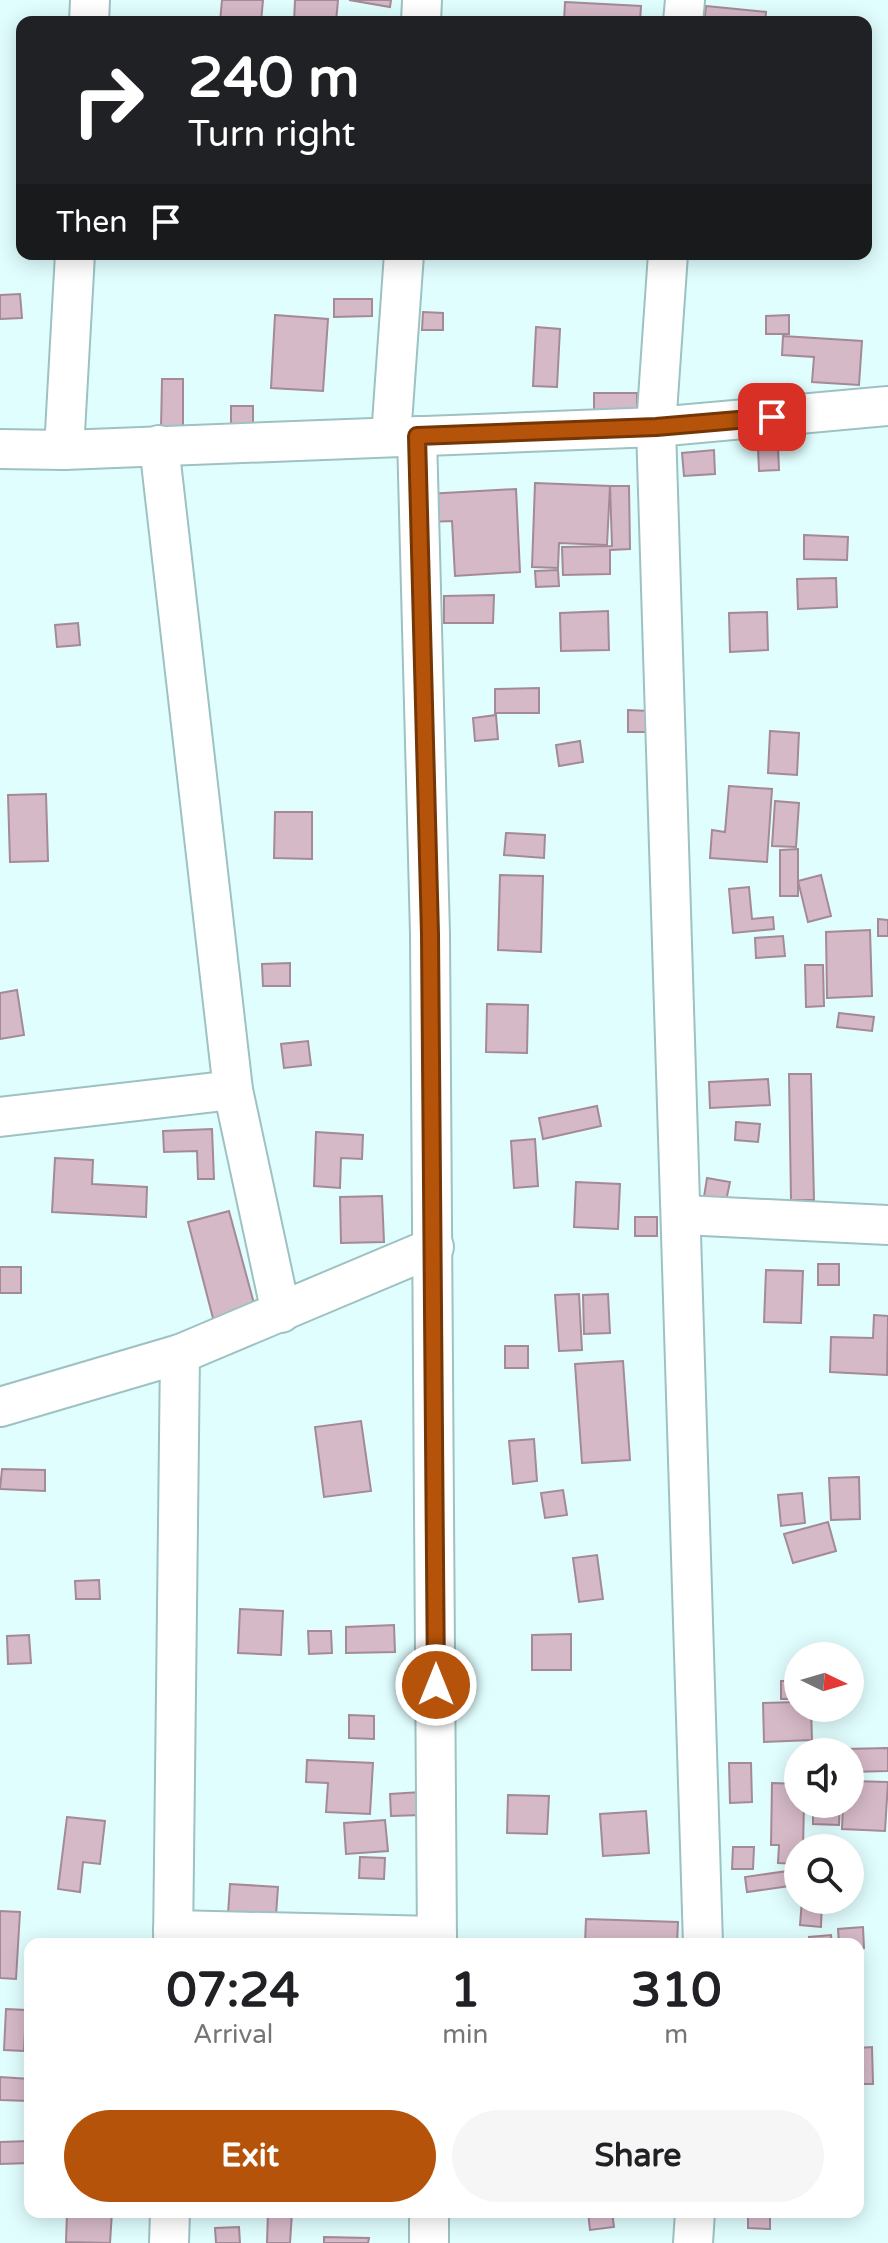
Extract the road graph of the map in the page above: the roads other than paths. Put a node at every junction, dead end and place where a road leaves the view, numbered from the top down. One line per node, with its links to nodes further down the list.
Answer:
1 (75, 260): 9 (street)
2 (404, 260): 6 (street)
3 (668, 260): 5 (street)
4 (888, 406): 5 (street)
5 (656, 427): 6 (street); 12 (street)
6 (404, 436): 7 (street); 14 (street)
7 (159, 445): 9 (street); 10 (street)
8 (0, 449): 9 (street)
9 (64, 450)
10 (233, 1090): 11 (street); 15 (street)
11 (0, 1117)
12 (683, 1215): 13 (street); 21 (street)
13 (888, 1225)
14 (434, 1247): 15 (street); 20 (street)
15 (281, 1313): 16 (street)
16 (180, 1354): 17 (street); 18 (street)
17 (0, 1407)
18 (173, 1937): 19 (street)
19 (261, 1938)
20 (437, 1938)
21 (703, 1938)
22 (170, 2218): 25 (street)
23 (429, 2218): 26 (street)
24 (695, 2218): 27 (street)
25 (169, 2243)
26 (429, 2243)
27 (693, 2243)

